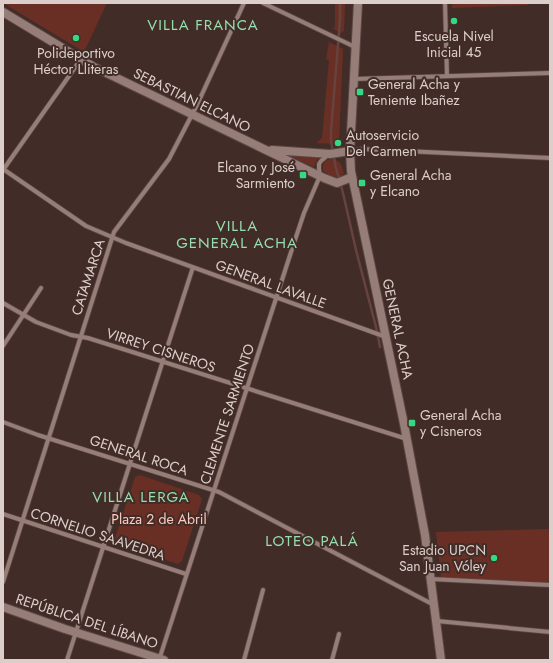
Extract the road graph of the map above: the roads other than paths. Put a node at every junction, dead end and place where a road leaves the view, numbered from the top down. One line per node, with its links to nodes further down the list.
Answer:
1 (244, 3): 11 (street, CATAMARCA)
2 (263, 3): 6 (street)
3 (358, 3): 6 (main road, GENERAL ACHA)
4 (445, 3): 9 (street)
5 (3, 12): 7 (main road, SEBASTIAN ELCANO)
6 (356, 47): 10 (main road, GENERAL ACHA)
7 (81, 60): 11 (main road, SEBASTIAN ELCANO); 16 (street)
8 (550, 73): 9 (street)
9 (448, 76): 10 (street)
10 (354, 79): 13 (main road, GENERAL ACHA)
11 (192, 114): 12 (main road, SEBASTIAN ELCANO); 19 (street, CATAMARCA)
12 (267, 150): 14 (main road, SEBASTIAN ELCANO); 17 (main road, SEBASTIAN ELCANO)
13 (350, 151): 14 (main road, SEBASTIAN ELCANO); 15 (street, SEBASTIAN ELCANO); 18 (main road, GENERAL ACHA)
14 (330, 154): 17 (street)
15 (550, 158)
16 (3, 169): 19 (street, GENERAL LAVALLE)
17 (320, 176): 18 (main road, SEBASTIAN ELCANO); 22 (street, CLEMENTE SARMIENTO)
18 (352, 177): 26 (main road, GENERAL ACHA)
19 (112, 237): 20 (street, GENERAL LAVALLE); 25 (street, CATAMARCA)
20 (193, 267): 22 (street, GENERAL LAVALLE); 28 (street)
21 (41, 288): 24 (street)
22 (276, 297): 26 (street, GENERAL LAVALLE); 29 (street, CLEMENTE SARMIENTO)
23 (3, 303): 24 (street, VIRREY CISNEROS)
24 (23, 315): 25 (street, VIRREY CISNEROS); 27 (street)
25 (81, 337): 28 (street, VIRREY CISNEROS); 31 (street, CATAMARCA)
26 (386, 337): 32 (main road, GENERAL ACHA)
27 (3, 346)
28 (162, 362): 29 (street, VIRREY CISNEROS); 33 (street)
29 (247, 388): 32 (street, VIRREY CISNEROS); 34 (street, CLEMENTE SARMIENTO)
30 (3, 422): 31 (street, GENERAL ROCA)
31 (49, 438): 33 (street, GENERAL ROCA); 36 (street, CATAMARCA)
32 (407, 439): 39 (main road, GENERAL ACHA)
33 (130, 464): 34 (street, GENERAL ROCA); 37 (street)
34 (214, 490): 38 (street, CLEMENTE SARMIENTO); 43 (street, GENERAL ROCA)
35 (3, 514): 36 (street, CORNELIO SAAVEDRA)
36 (22, 520): 37 (street, CORNELIO SAAVEDRA); 40 (street, CATAMARCA)
37 (103, 547): 38 (street, CORNELIO SAAVEDRA); 46 (street)
38 (186, 574): 50 (street, CLEMENTE SARMIENTO)
39 (431, 579): 41 (street); 43 (main road, GENERAL ACHA)
40 (3, 582)
41 (550, 585)
42 (263, 590): 51 (street)
43 (435, 605): 45 (main road, GENERAL ACHA)
44 (3, 607): 46 (main road, REPÚBLICA DEL LÍBANO)
45 (437, 621): 47 (street); 53 (main road, GENERAL ACHA)
46 (76, 632): 49 (street); 50 (main road, REPÚBLICA DEL LÍBANO)
47 (550, 632)
48 (339, 634): 52 (street)
49 (67, 660)
50 (160, 660)
51 (244, 660)
52 (332, 660)
53 (441, 660)

